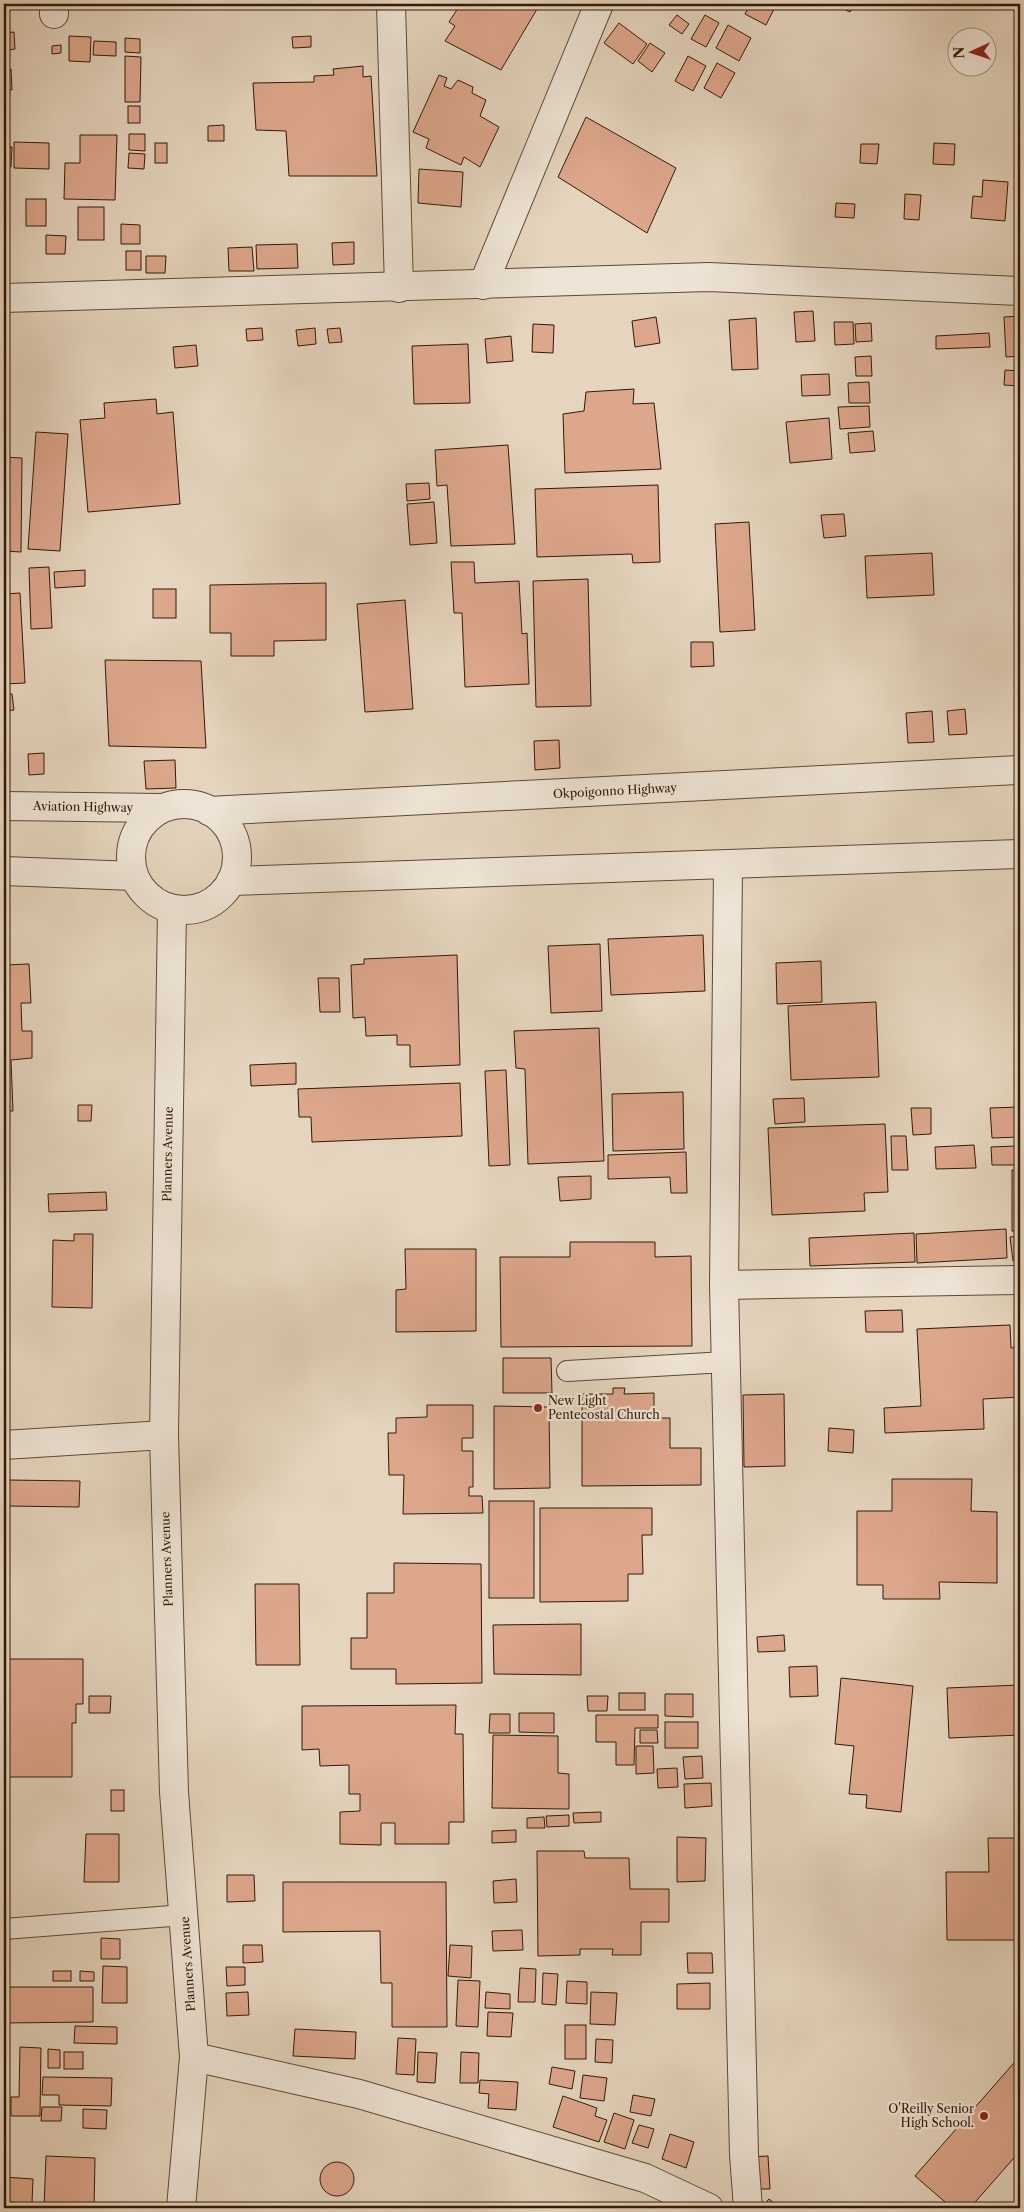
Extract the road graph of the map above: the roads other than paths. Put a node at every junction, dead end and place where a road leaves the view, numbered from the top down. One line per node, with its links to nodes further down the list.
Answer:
1 (391, 4): 4 (street)
2 (599, 4): 3 (street)
3 (483, 285): 4 (street); 5 (street)
4 (399, 288): 6 (street)
5 (1020, 291)
6 (4, 298)
7 (1020, 770): 10 (street, Okpoigonno Highway)
8 (4, 806): 9 (street, Aviation Highway)
9 (162, 808): 10 (street); 14 (street)
10 (209, 811): 15 (street)
11 (1020, 854): 12 (street)
12 (728, 865): 15 (street); 18 (street)
13 (4, 871): 14 (street)
14 (134, 876): 16 (street)
15 (231, 881): 16 (street)
16 (172, 909): 21 (street, Planners Avenue)
17 (1020, 1280): 18 (street)
18 (724, 1285): 19 (street)
19 (726, 1362): 20 (lane); 28 (street)
20 (568, 1371)
21 (164, 1434): 22 (street); 23 (street, Planners Avenue)
22 (4, 1445)
23 (184, 1915): 24 (lane); 25 (street, Planners Avenue)
24 (4, 1929)
25 (194, 2057): 26 (street, Planners Avenue); 27 (street)
26 (182, 2208)
27 (710, 2208)
28 (748, 2208)

